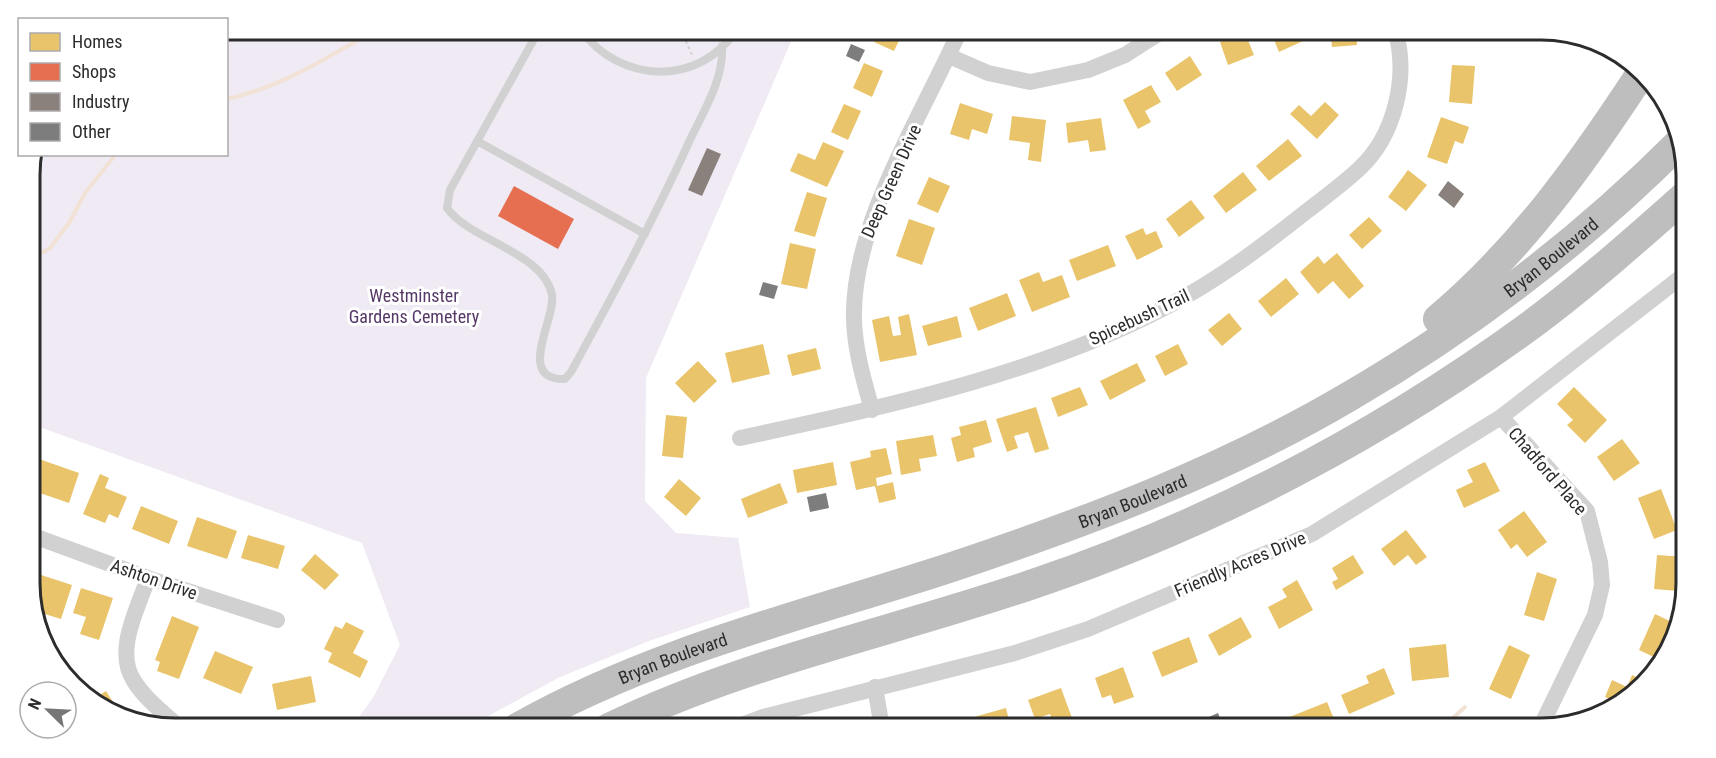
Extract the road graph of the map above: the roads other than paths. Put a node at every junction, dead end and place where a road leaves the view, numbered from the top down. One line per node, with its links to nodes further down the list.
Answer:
1 (533, 41): 10 (lane)
2 (589, 41): 7 (lane)
3 (726, 41): 7 (lane)
4 (955, 41): 8 (street, Deep Green Drive)
5 (1147, 41): 8 (street)
6 (1398, 41): 15 (street, Spicebush Trail)
7 (722, 46): 13 (lane)
8 (949, 56): 15 (street, Deep Green Drive)
9 (1636, 80): 18 (highway)
10 (477, 141): 13 (lane); 13 (lane)
11 (1672, 149): 18 (highway, Bryan Boulevard)
12 (1676, 204): 27 (highway)
13 (645, 234)
14 (1676, 281): 16 (street, Friendly Acres Drive)
15 (872, 410): 17 (street, Spicebush Trail)
16 (1502, 417): 22 (street, Friendly Acres Drive); 25 (street, Chadford Place)
17 (741, 438)
18 (1236, 456): 26 (highway, Bryan Boulevard)
19 (40, 538): 20 (street, Ashton Drive)
20 (148, 578): 21 (street, Ashton Drive); 23 (street)
21 (277, 620)
22 (875, 687): 24 (street); 28 (street, Friendly Acres Drive)
23 (170, 717)
24 (880, 717)
25 (1545, 717)
26 (536, 718)
27 (634, 718)
28 (761, 718)

